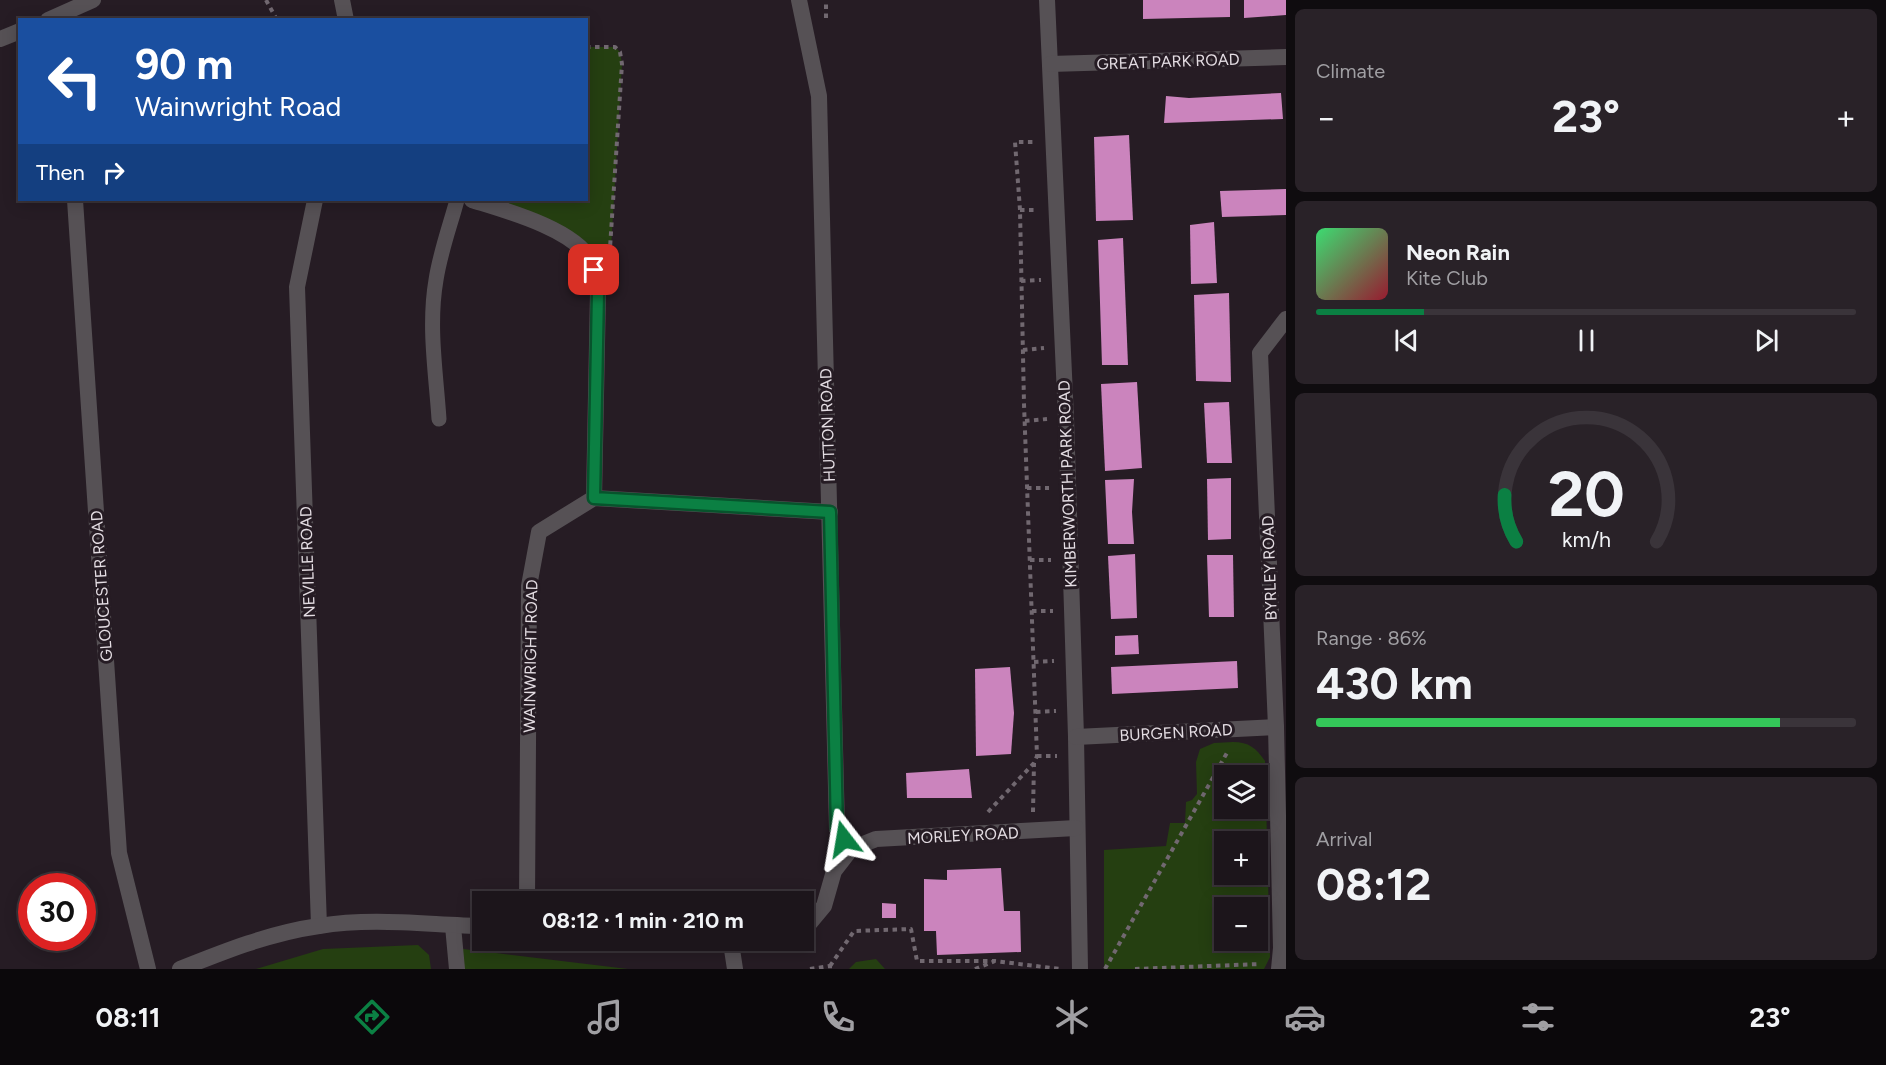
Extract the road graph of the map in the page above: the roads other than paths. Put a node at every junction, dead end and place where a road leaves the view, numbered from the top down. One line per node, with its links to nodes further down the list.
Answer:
1 (93, 0): 5 (street)
2 (342, 0): 6 (street)
3 (799, 0): 18 (street, HUTTON ROAD)
4 (1047, 0): 10 (street, KIMBERWORTH PARK ROAD)
5 (52, 18)
6 (346, 18)
7 (18, 32): 8 (street)
8 (1, 36)
9 (1286, 57): 10 (street, GREAT PARK ROAD)
10 (1050, 64): 20 (street, KIMBERWORTH PARK ROAD)
11 (75, 201): 30 (street, GLOUCESTER ROAD)
12 (315, 201): 25 (street, NEVILLE ROAD)
13 (457, 201): 16 (lane)
14 (475, 201): 17 (street)
15 (1286, 319): 19 (street, BYRLEY ROAD)
16 (439, 418)
17 (594, 498): 18 (street); 23 (street, WAINWRIGHT ROAD)
18 (830, 512): 22 (street, HUTTON ROAD)
19 (1276, 728): 20 (street, BURGEN ROAD); 29 (street, BYRLEY ROAD)
20 (1076, 737): 21 (street, KIMBERWORTH PARK ROAD)
21 (1076, 828): 22 (street, MORLEY ROAD); 34 (street, KIMBERWORTH PARK ROAD)
22 (851, 849): 24 (street)
23 (527, 891)
24 (814, 918)
25 (319, 926): 26 (street); 31 (street)
26 (453, 926): 27 (street); 32 (street)
27 (472, 926)
28 (732, 951): 33 (street)
29 (1279, 967)
30 (148, 969)
31 (180, 969)
32 (457, 969)
33 (735, 969)
34 (1080, 969)

